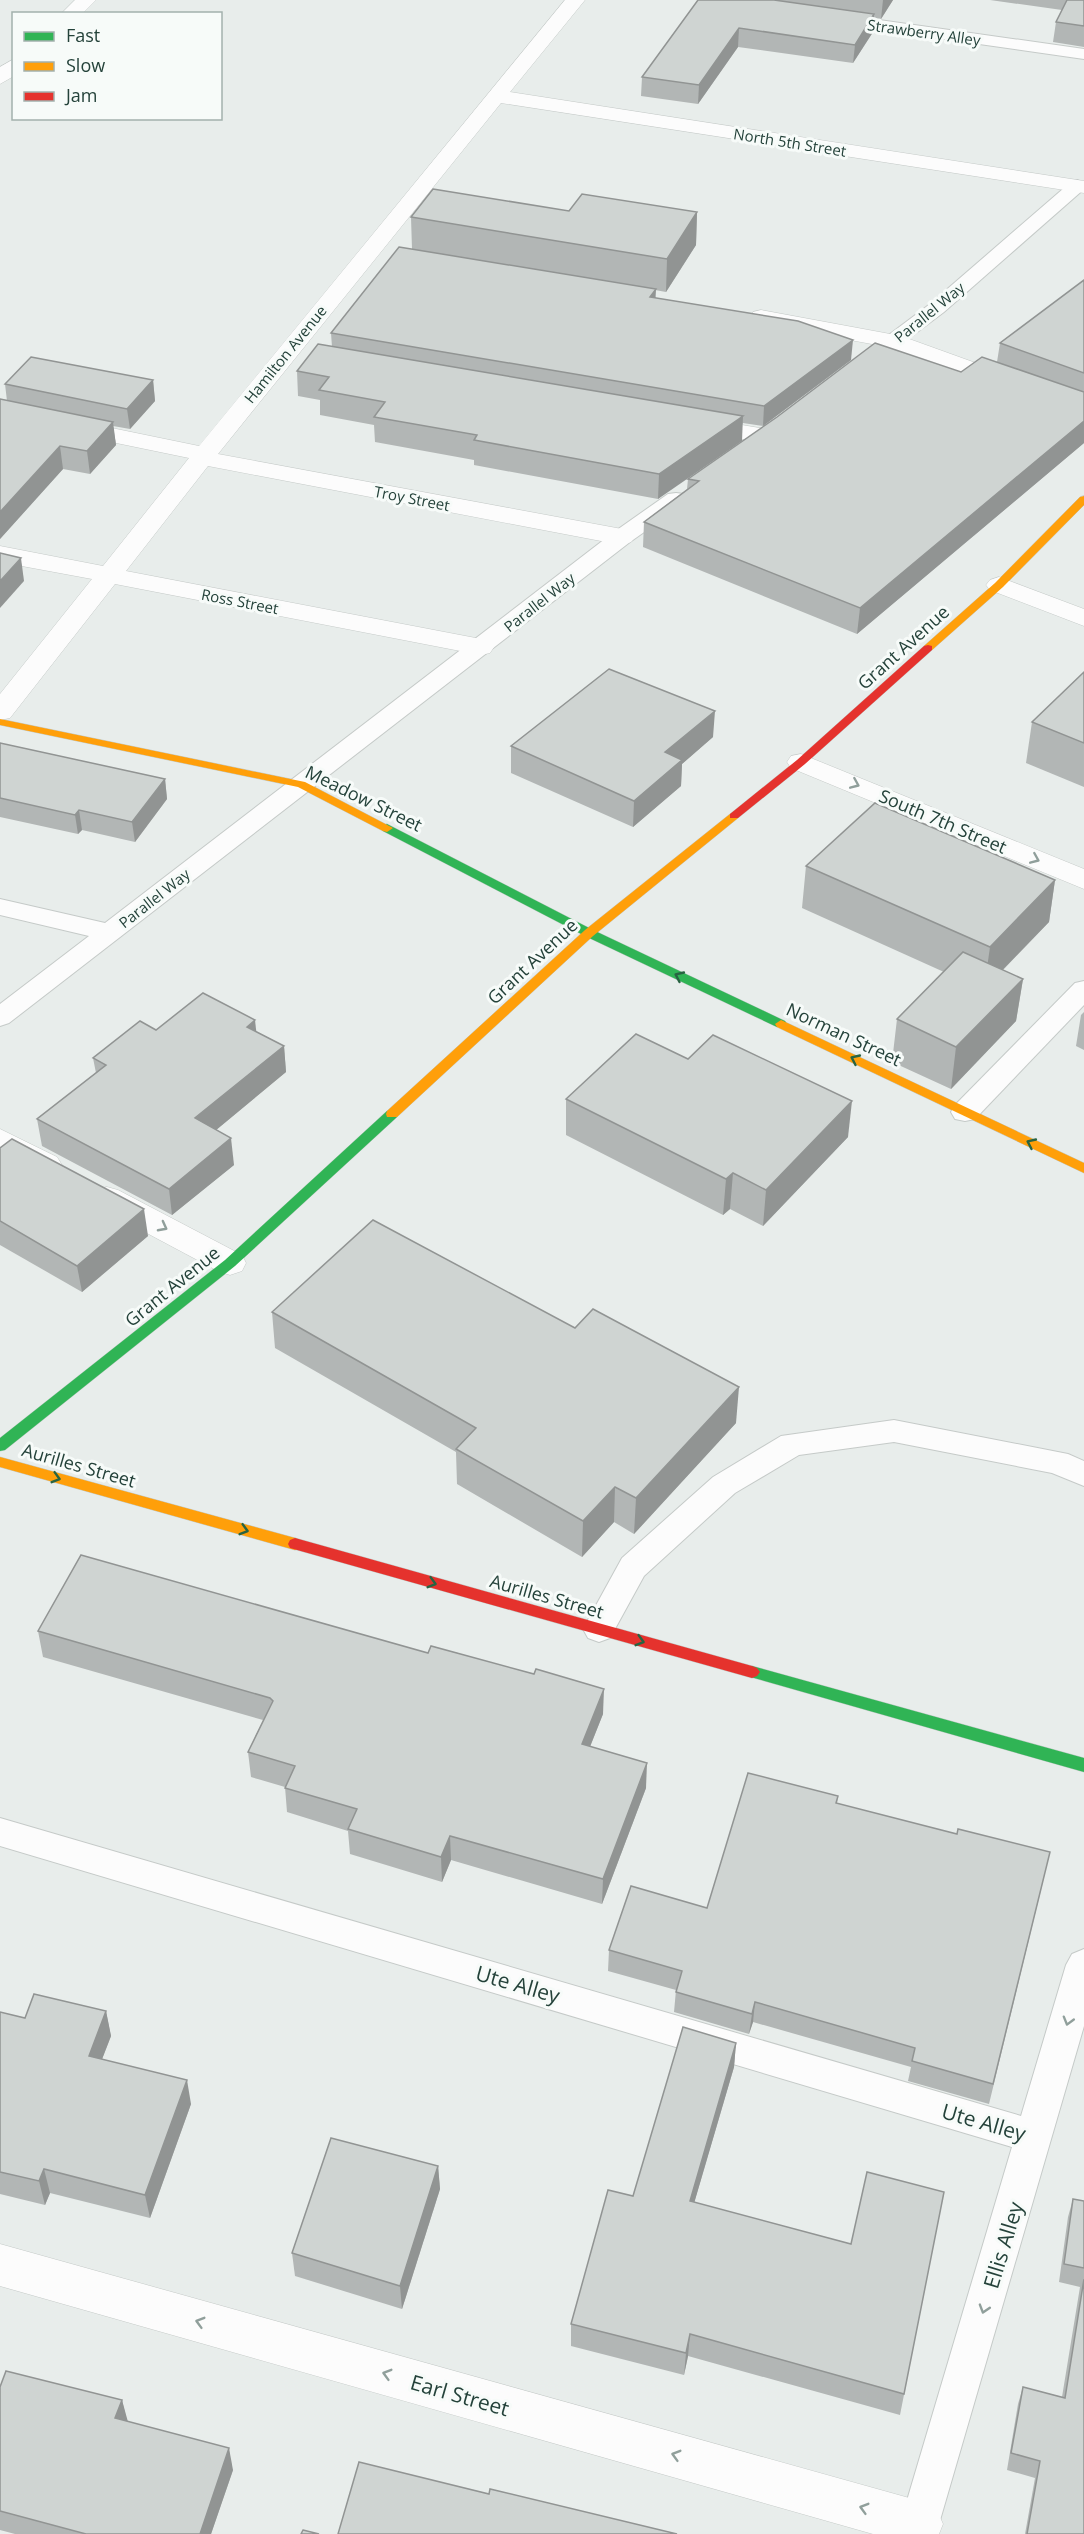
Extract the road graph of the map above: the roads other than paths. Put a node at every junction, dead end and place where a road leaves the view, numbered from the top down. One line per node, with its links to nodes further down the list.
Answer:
1 (86, 0): 3 (street)
2 (575, 0): 8 (street, Hamilton Avenue)
3 (72, 12)
4 (822, 17): 5 (lane, Strawberry Alley)
5 (1084, 54)
6 (12, 67): 7 (street)
7 (0, 78)
8 (495, 96): 9 (street, North 5th Street); 17 (street, Hamilton Avenue)
9 (1081, 187): 11 (lane, Parallel Way)
10 (741, 314): 11 (street)
11 (893, 341): 12 (lane, Parallel Way); 13 (street)
12 (848, 375)
13 (1084, 410)
14 (0, 412): 17 (street, Troy Street)
15 (674, 420): 16 (street)
16 (775, 430): 18 (lane)
17 (204, 456): 21 (street, Troy Street); 23 (street, Hamilton Avenue)
18 (737, 457)
19 (689, 490): 21 (lane, Parallel Way)
20 (1084, 499): 24 (street, Grant Avenue)
21 (622, 537): 26 (lane, Parallel Way)
22 (0, 554): 23 (street, Ross Street)
23 (110, 576): 26 (street, Ross Street); 27 (street, Hamilton Avenue)
24 (999, 585): 25 (street); 29 (street, Grant Avenue)
25 (1084, 618)
26 (481, 647): 30 (lane, Parallel Way)
27 (0, 712)
28 (0, 722): 30 (street, Meadow Street)
29 (801, 762): 31 (street, South 7th Street, one-way to 31); 34 (street, Grant Avenue)
30 (301, 784): 33 (lane, Parallel Way); 34 (street, Meadow Street)
31 (1084, 879)
32 (0, 907): 33 (lane)
33 (109, 933): 36 (lane, Parallel Way)
34 (589, 933): 37 (street, Norman Street, one-way to 34); 40 (street, Grant Avenue)
35 (1084, 989): 37 (lane)
36 (0, 1017)
37 (965, 1112): 39 (street, Norman Street, one-way to 37)
38 (0, 1140): 40 (street, one-way to 40)
39 (1084, 1168)
40 (230, 1263): 41 (street, Grant Avenue)
41 (0, 1446)
42 (0, 1462): 44 (street, Aurilles Street, one-way to 44)
43 (1084, 1474): 44 (lane)
44 (599, 1629): 45 (street, Aurilles Street, one-way to 45)
45 (1084, 1765)
46 (0, 1832): 48 (lane, Ute Alley)
47 (1084, 1965): 48 (lane, Ellis Alley, one-way to 48)
48 (1035, 2137): 50 (lane, Ellis Alley, one-way to 50)
49 (0, 2265): 50 (street, Earl Street, one-way to 49)
50 (920, 2524)

